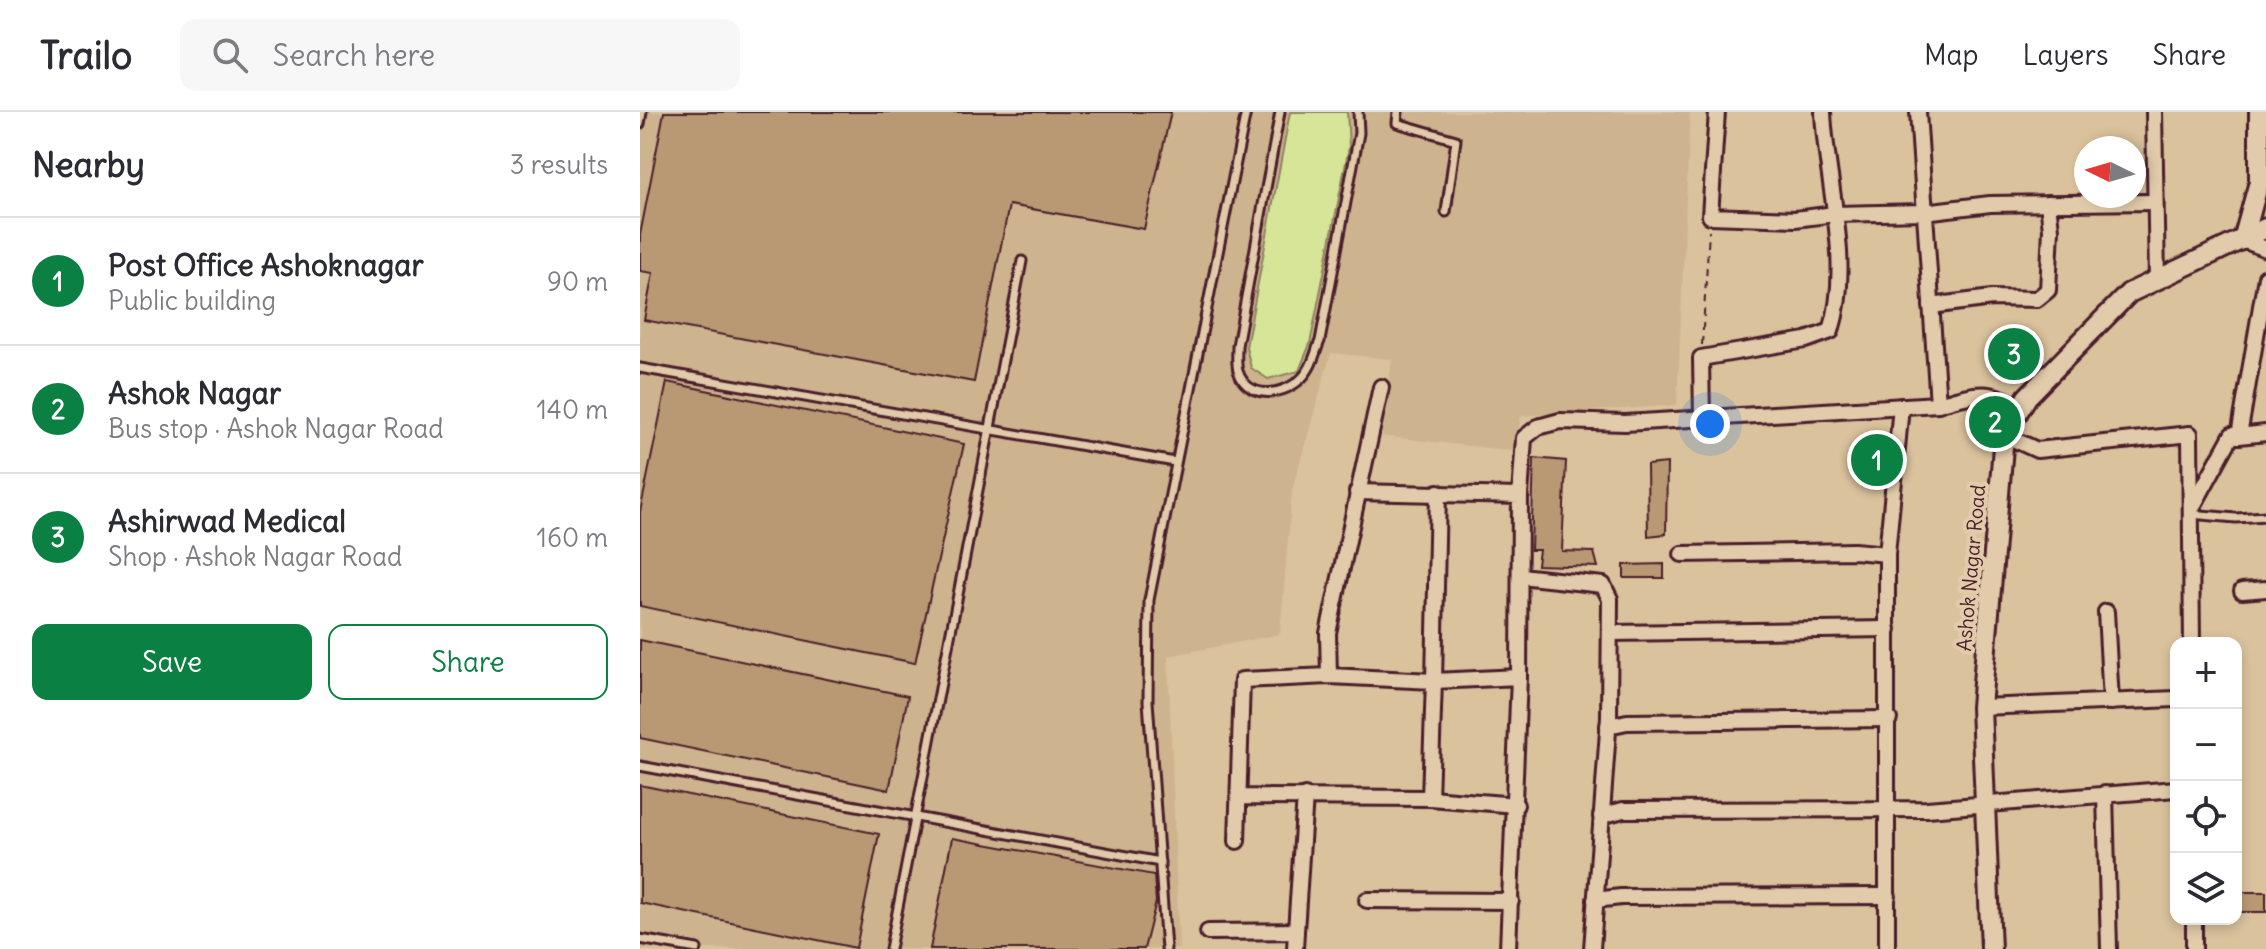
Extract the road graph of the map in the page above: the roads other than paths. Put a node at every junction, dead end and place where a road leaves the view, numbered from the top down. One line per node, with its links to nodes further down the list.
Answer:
1 (642, 112): 11 (lane)
2 (1246, 112): 34 (lane)
3 (1280, 112): 4 (lane)
4 (1358, 112)
5 (1398, 112): 14 (lane)
6 (1717, 112): 16 (street)
7 (1823, 112): 16 (street)
8 (1918, 112): 15 (street)
9 (2154, 112): 12 (street)
10 (2259, 112): 18 (street)
11 (640, 124)
12 (2154, 202): 13 (street); 22 (street)
13 (2048, 203): 15 (street); 23 (street)
14 (1446, 212)
15 (1924, 212): 16 (street); 23 (street)
16 (1835, 214): 29 (street)
17 (2266, 228): 18 (street, Ashok Nagar Road)
18 (2243, 240): 19 (street); 22 (street, Ashok Nagar Road)
19 (2266, 249)
20 (1022, 261): 30 (lane)
21 (2266, 277): 33 (street)
22 (2157, 280): 28 (street, Ashok Nagar Road)
23 (1931, 306): 26 (street)
24 (640, 368): 30 (lane)
25 (1381, 387): 35 (street)
26 (1938, 404): 27 (street); 28 (street)
27 (1901, 406): 29 (street); 41 (street)
28 (2020, 409): 32 (street, Ashok Nagar Road)
29 (1702, 417): 37 (street)
30 (989, 432): 34 (lane); 67 (lane)
31 (2266, 433): 33 (street)
32 (2004, 435): 38 (street); 54 (street, Ashok Nagar Road)
33 (2239, 436): 38 (street)
34 (1175, 462): 69 (lane)
35 (1357, 492): 36 (street); 49 (street)
36 (1438, 492): 37 (street); 51 (street)
37 (1520, 496): 42 (street)
38 (2190, 512): 39 (lane); 48 (street)
39 (2266, 516)
40 (1682, 554): 41 (street)
41 (1887, 554): 46 (street)
42 (1520, 576): 47 (street); 50 (street)
43 (2266, 589): 44 (street)
44 (2242, 591)
45 (2106, 612): 53 (street)
46 (1888, 629): 47 (street); 55 (street)
47 (1611, 633): 56 (street)
48 (2192, 637)
49 (1329, 676): 51 (street); 61 (street)
50 (1519, 677): 51 (street); 64 (street)
51 (1434, 681): 62 (street)
52 (2170, 699): 53 (street)
53 (2111, 702): 54 (street)
54 (1981, 707): 63 (street, Ashok Nagar Road)
55 (1889, 719): 56 (street); 65 (street)
56 (1608, 726): 66 (street)
57 (640, 766): 67 (lane)
58 (2170, 789): 59 (street)
59 (2105, 794): 63 (street); 86 (street)
60 (1305, 796): 61 (street); 62 (street); 75 (street)
61 (1238, 797): 68 (street)
62 (1430, 798): 64 (street)
63 (1986, 803): 65 (street); 85 (street, Ashok Nagar Road)
64 (1516, 805): 73 (street)
65 (1889, 807): 66 (street); 70 (street)
66 (1601, 816): 72 (street)
67 (915, 818): 69 (lane); 79 (lane)
68 (1237, 841)
69 (1160, 862): 80 (lane)
70 (1888, 896): 72 (street); 84 (street)
71 (1367, 900): 73 (street)
72 (1595, 900): 83 (street)
73 (1511, 901): 82 (street)
74 (2194, 925): 87 (street)
75 (1296, 931): 76 (street); 81 (street)
76 (1208, 932)
77 (640, 939): 78 (lane)
78 (697, 949)
79 (890, 949)
80 (1166, 949)
81 (1295, 949)
82 (1508, 949)
83 (1592, 949)
84 (1887, 949)
85 (1991, 949)
86 (2109, 949)
87 (2194, 949)

